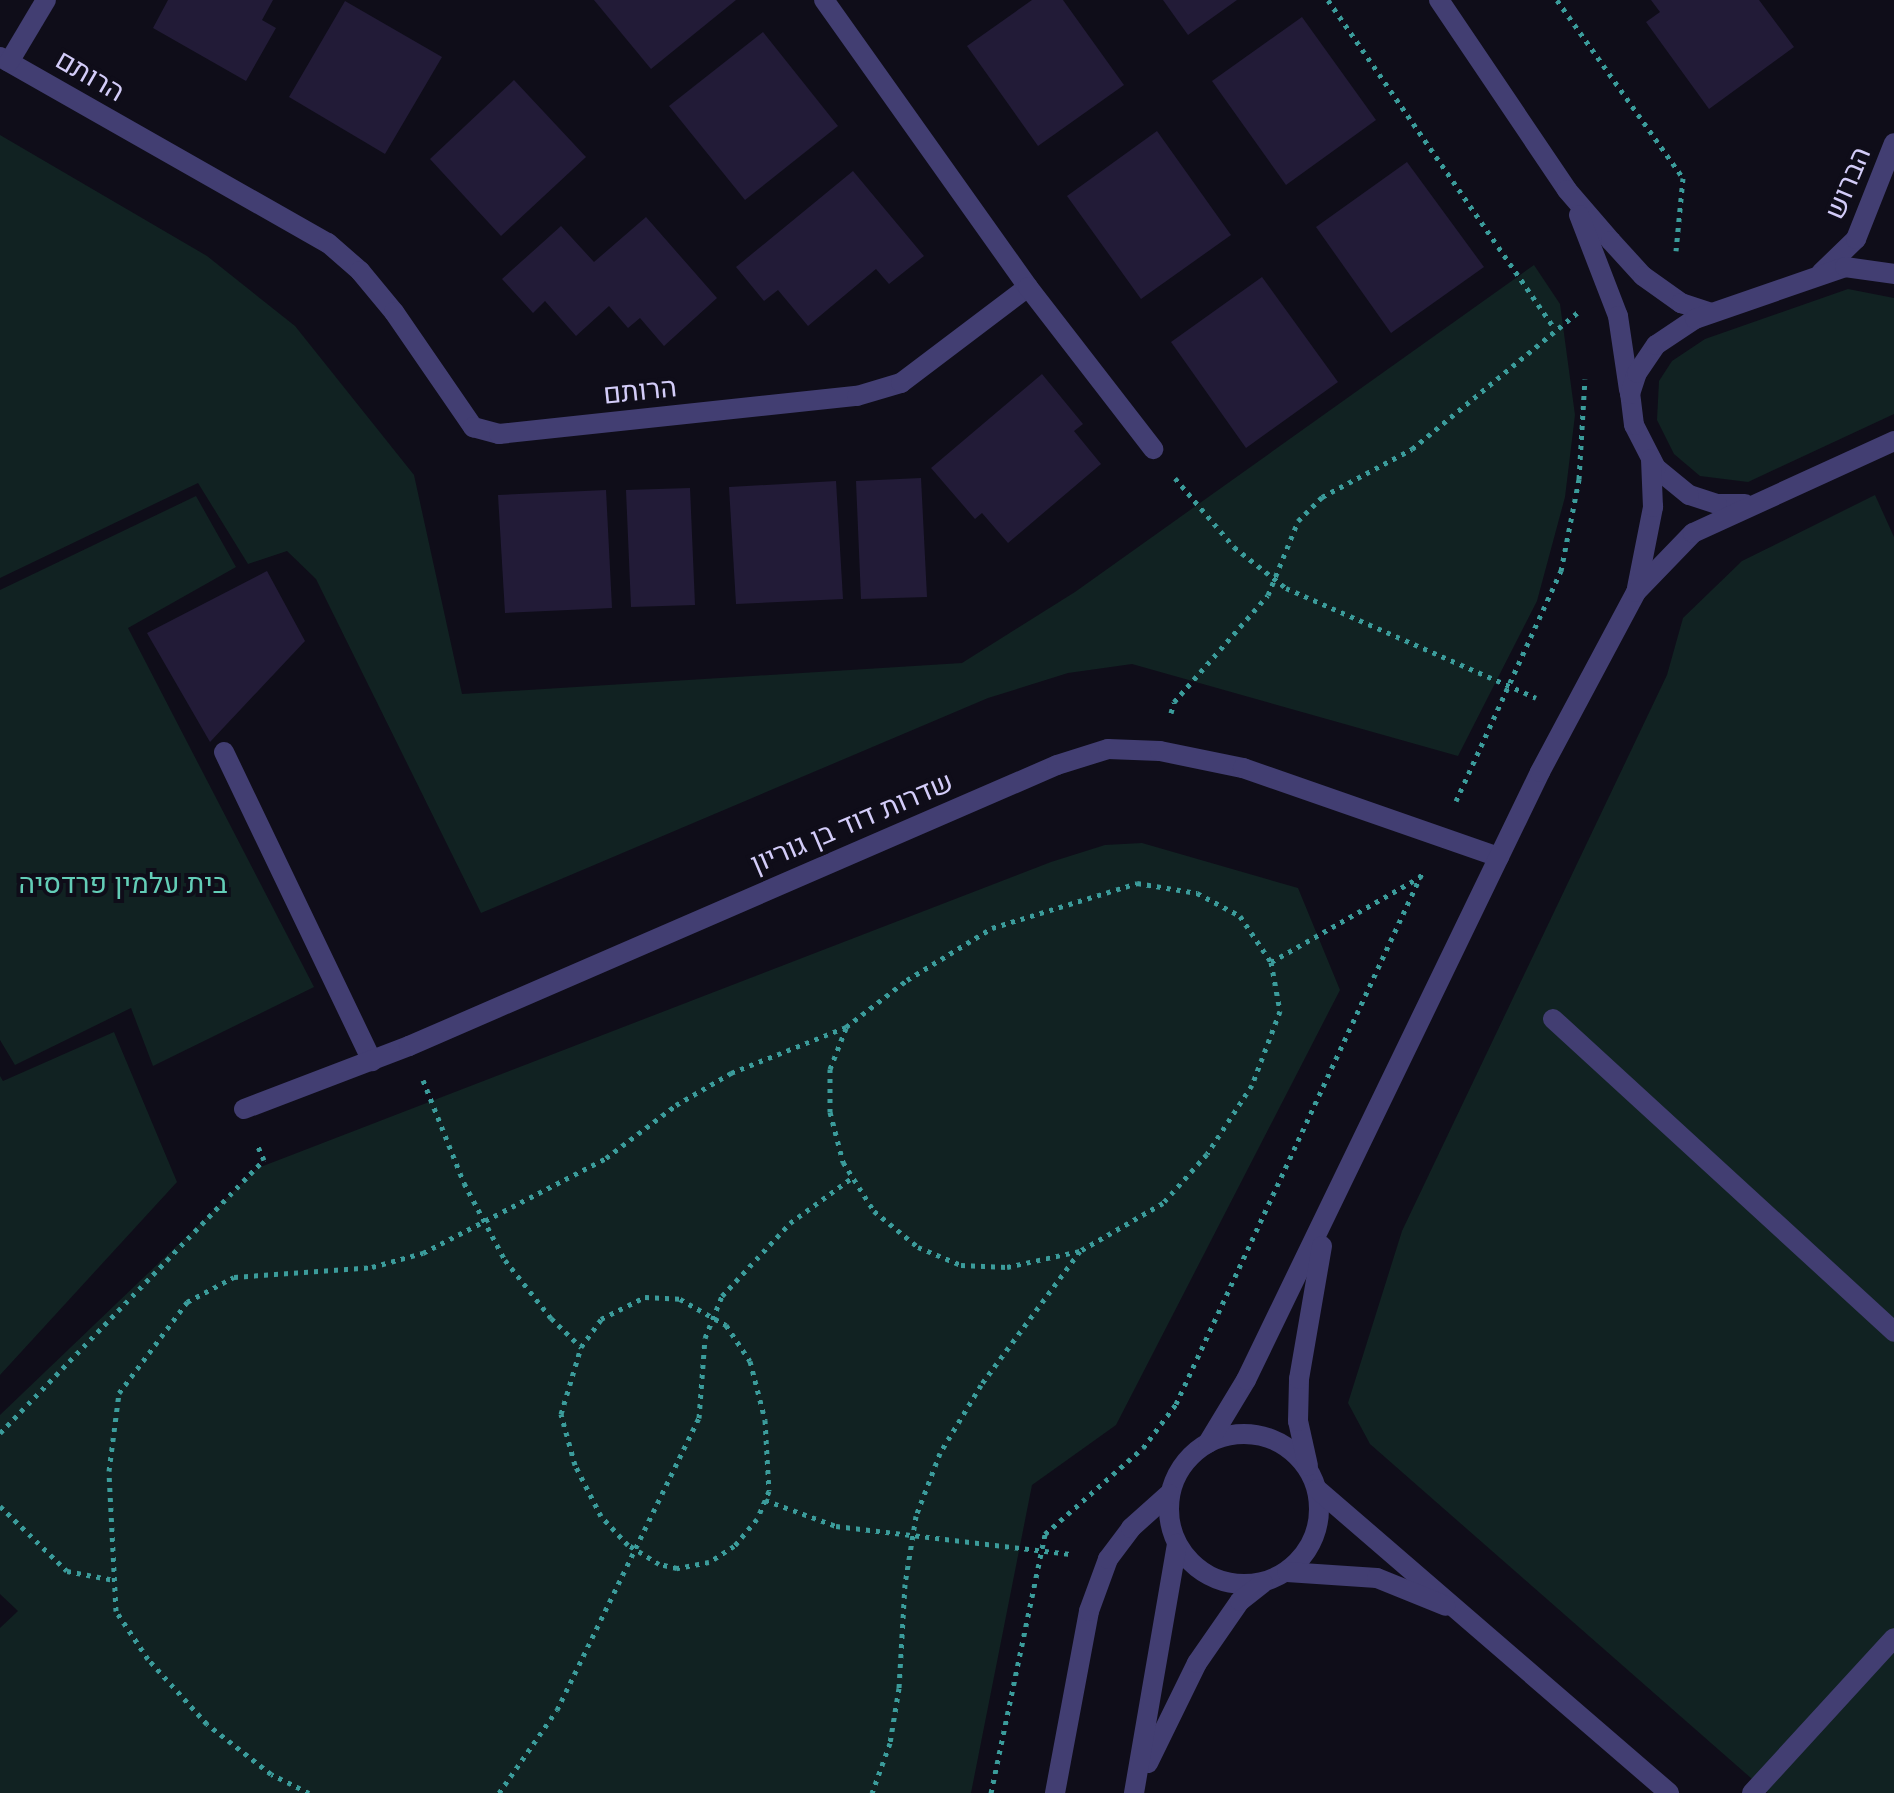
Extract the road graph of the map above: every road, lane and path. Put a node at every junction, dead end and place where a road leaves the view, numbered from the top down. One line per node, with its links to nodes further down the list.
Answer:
1 (46, 0): 6 (street, הרותם)
2 (824, 0): 11 (street)
3 (1328, 0): 17 (path)
4 (1439, 0): 8 (street)
5 (1557, 0): 12 (path)
6 (5, 60): 11 (street, הרותם)
7 (1894, 143): 10 (street, הברוש)
8 (1567, 190): 12 (street); 15 (street)
9 (1894, 274): 10 (street)
10 (1817, 277): 14 (street)
11 (1028, 287): 21 (street)
12 (1672, 296): 14 (street)
13 (1581, 311): 15 (path); 16 (path); 17 (path)
14 (1711, 313): 19 (street)
15 (1618, 316): 19 (street)
16 (1582, 326)
17 (1554, 328): 24 (path)
18 (1584, 372): 26 (path)
19 (1630, 394): 22 (street)
20 (1894, 441): 23 (street)
21 (1153, 449): 24 (path)
22 (1651, 459): 23 (street); 25 (street)
23 (1753, 504): 25 (street)
24 (1275, 580): 26 (path); 28 (path)
25 (1636, 592): 27 (street)
26 (1509, 686): 27 (path); 30 (path)
27 (1571, 713): 32 (street)
28 (1160, 751): 30 (street, שדרות דוד בן גוריון); 37 (street, שדרות דוד בן גוריון)
29 (224, 752): 38 (street)
30 (1439, 837): 31 (street, שדרות דוד בן גוריון); 33 (path)
31 (1471, 847): 32 (street, שדרות דוד בן גוריון); 33 (path)
32 (1499, 857): 41 (street)
33 (1421, 876): 34 (path); 57 (path)
34 (1271, 962): 36 (path); 43 (path)
35 (1553, 1019): 45 (street)
36 (846, 1027): 40 (path); 42 (path)
37 (409, 1046): 38 (street, שדרות דוד בן גוריון); 42 (path)
38 (372, 1061): 39 (street, שדרות דוד בן גוריון)
39 (244, 1109): 47 (path)
40 (853, 1177): 43 (path); 44 (path)
41 (1328, 1215): 48 (street); 49 (street)
42 (485, 1222): 46 (path); 60 (path)
43 (1080, 1251): 54 (path)
44 (713, 1318): 46 (path); 52 (path); 56 (path)
45 (1894, 1332)
46 (581, 1347): 56 (path)
47 (0, 1433)
48 (1208, 1443): 49 (street); 51 (street)
49 (1308, 1466): 50 (street)
50 (1317, 1489): 59 (street); 62 (street)
51 (1169, 1494): 55 (street); 58 (street)
52 (765, 1500): 54 (path); 56 (path)
53 (0, 1506): 60 (path)
54 (912, 1537): 57 (path); 66 (path)
55 (1177, 1544): 61 (street); 69 (street)
56 (634, 1549): 65 (path)
57 (1040, 1551): 58 (path); 67 (path)
58 (1108, 1559): 68 (street)
59 (1287, 1572): 61 (street); 62 (street)
60 (114, 1580): 64 (path)
61 (1264, 1582): 69 (street)
62 (1468, 1615): 70 (street)
63 (1894, 1638): 71 (street)
64 (309, 1793)
65 (499, 1793)
66 (872, 1793)
67 (991, 1793)
68 (1055, 1793)
69 (1136, 1793)
70 (1669, 1793)
71 (1752, 1793)

